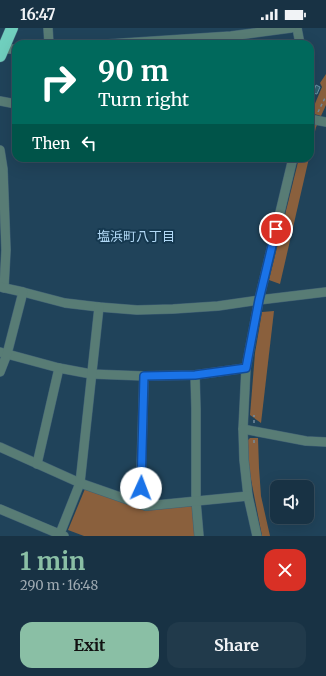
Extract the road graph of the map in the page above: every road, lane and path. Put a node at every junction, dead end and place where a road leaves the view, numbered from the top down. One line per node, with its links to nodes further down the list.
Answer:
1 (12, 28): 9 (highway)
2 (48, 28): 5 (street)
3 (291, 28): 6 (street)
4 (297, 28): 7 (street)
5 (49, 40)
6 (170, 40)
7 (299, 40)
8 (12, 50): 9 (street)
9 (1, 53)
10 (326, 96): 13 (path)
11 (0, 101): 12 (street)
12 (12, 103)
13 (318, 112)
14 (314, 120): 15 (street)
15 (326, 122)
16 (0, 150): 18 (street)
17 (292, 162): 21 (street)
18 (2, 288): 19 (street)
19 (23, 292): 22 (street); 23 (street)
20 (326, 292): 21 (street)
21 (259, 300): 22 (street); 25 (street)
22 (99, 307): 27 (street)
23 (4, 353): 24 (street); 26 (street)
24 (59, 368): 27 (street); 37 (street)
25 (246, 368): 28 (street); 32 (street)
26 (0, 372)
27 (91, 374): 29 (street); 38 (street)
28 (195, 375): 29 (street); 40 (street)
29 (144, 376): 41 (street)
30 (254, 415): 31 (path)
31 (254, 426)
32 (243, 429): 34 (street); 39 (street)
33 (254, 436): 35 (path)
34 (326, 442)
35 (254, 445)
36 (0, 446): 37 (street)
37 (37, 464): 38 (street)
38 (80, 483): 41 (street); 43 (street)
39 (248, 496): 40 (street); 45 (street)
40 (196, 501): 41 (street); 44 (street)
41 (140, 504)
42 (0, 509): 43 (street)
43 (61, 535)
44 (199, 536)
45 (257, 536)

